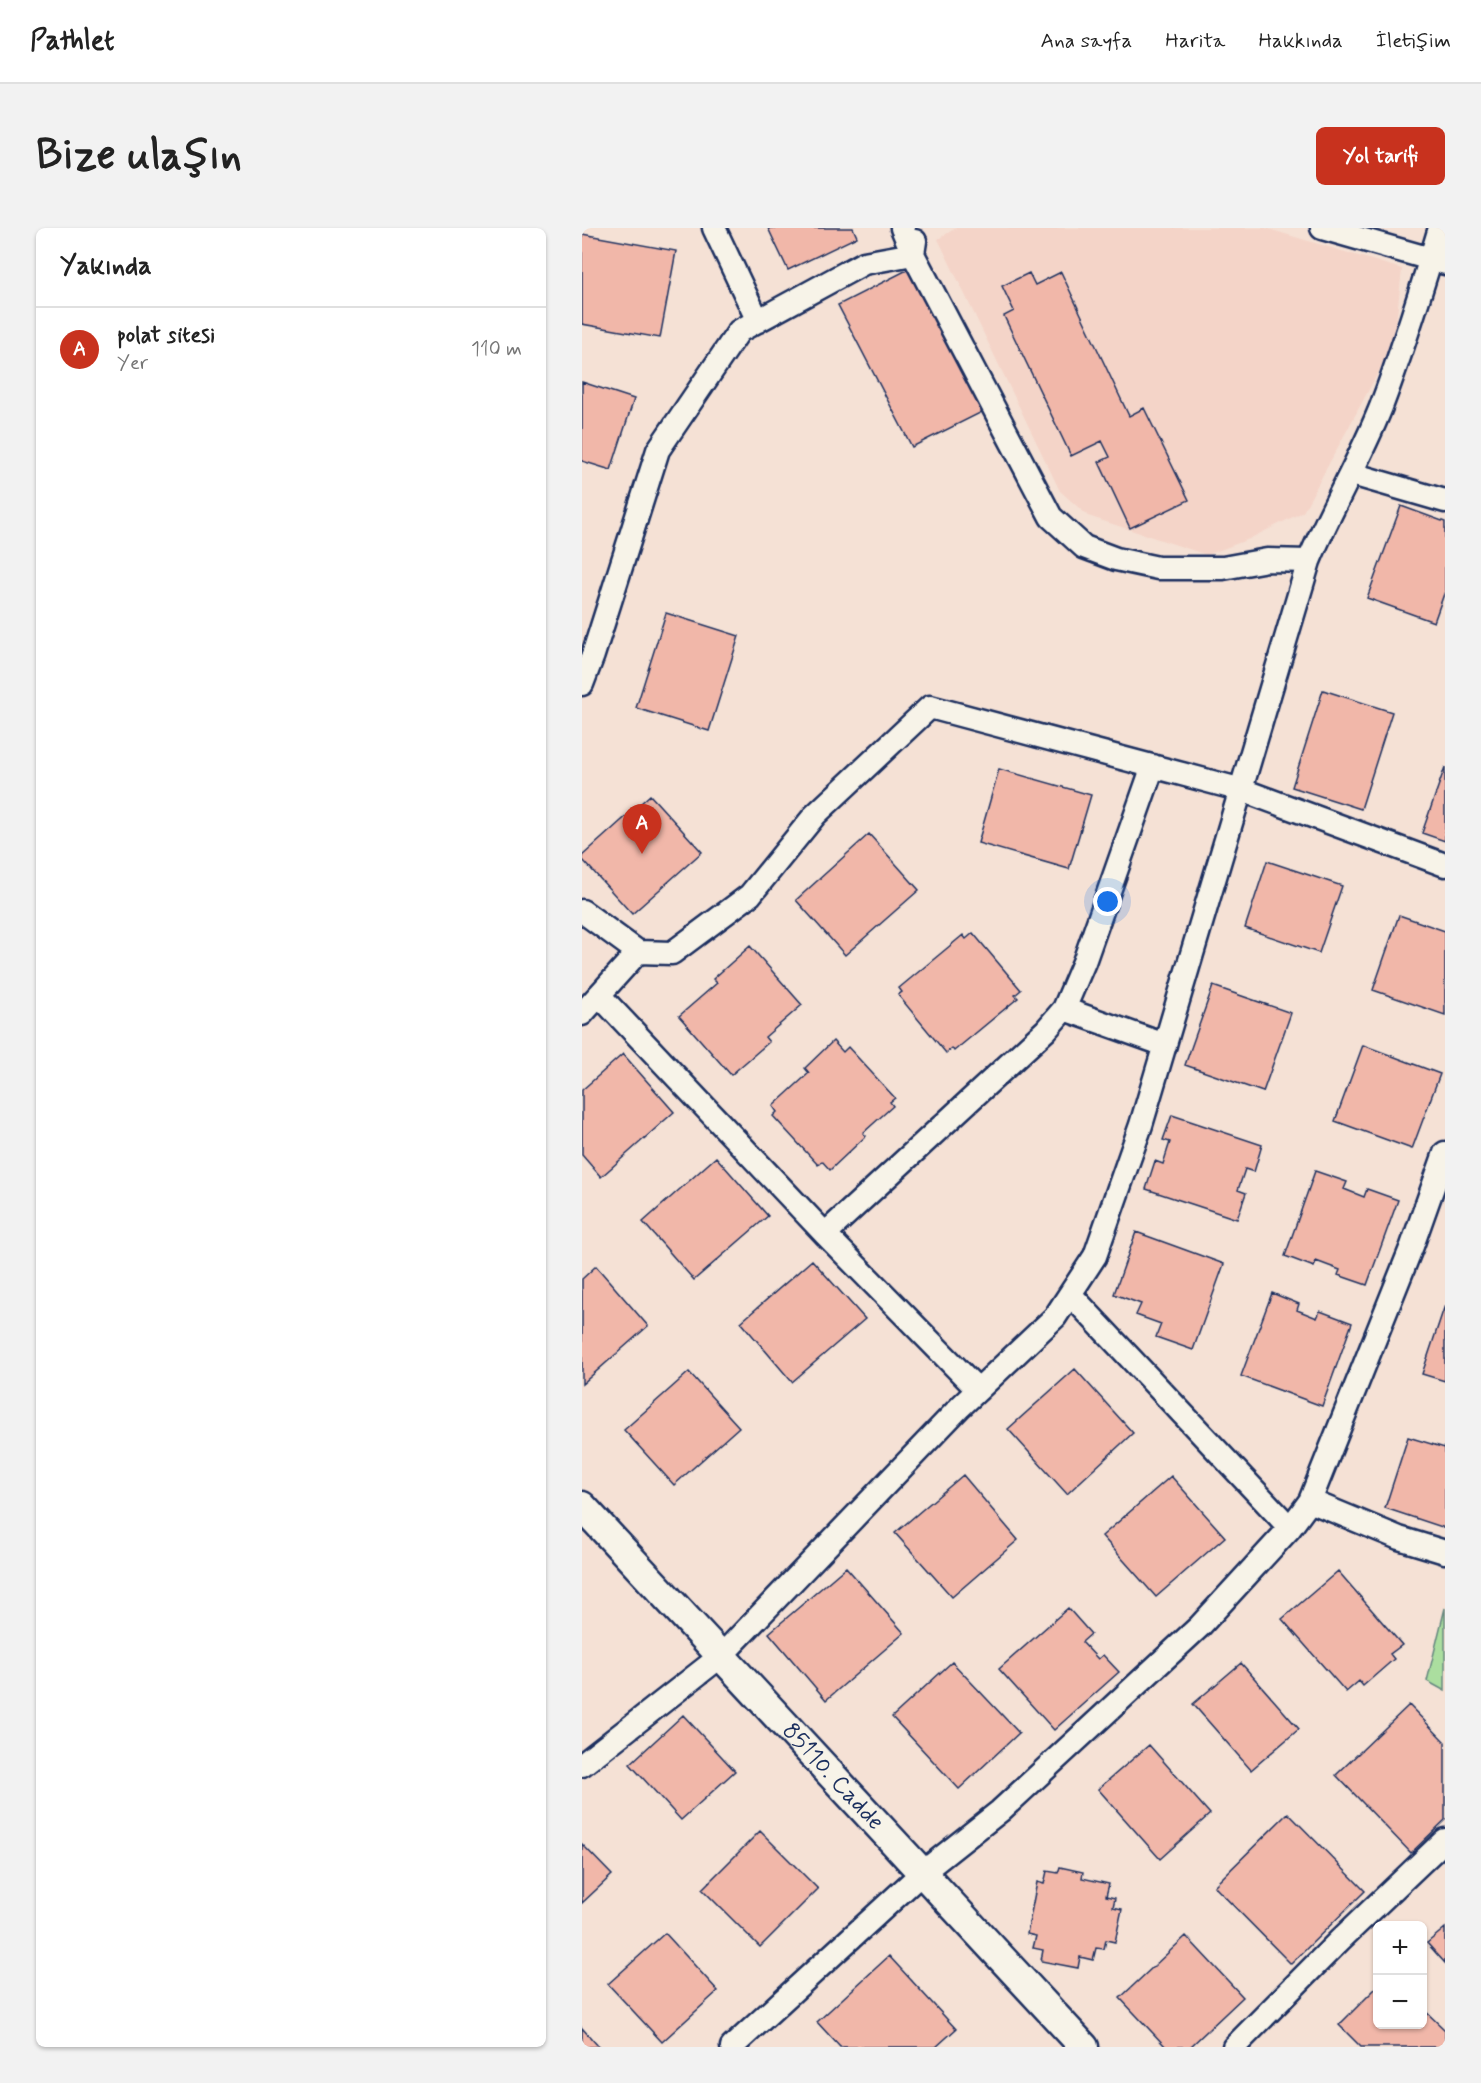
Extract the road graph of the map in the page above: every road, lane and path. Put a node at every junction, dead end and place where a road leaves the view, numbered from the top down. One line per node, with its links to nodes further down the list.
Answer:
1 (714, 228): 8 (street)
2 (902, 228): 6 (street)
3 (918, 228): 6 (street)
4 (1322, 228): 7 (street)
5 (1440, 228): 7 (street)
6 (913, 254): 8 (street); 11 (street)
7 (1438, 260): 9 (street)
8 (758, 321): 12 (street)
9 (1352, 474): 10 (street); 11 (street)
10 (1445, 501)
11 (1309, 561): 14 (street)
12 (582, 684)
13 (1153, 766): 14 (street); 17 (street); 19 (street)
14 (1242, 789): 15 (street); 21 (street)
15 (1445, 865)
16 (582, 912): 17 (street)
17 (638, 952): 18 (street)
18 (599, 995): 20 (street); 23 (street)
19 (1064, 1009): 21 (street); 23 (street)
20 (582, 1014)
21 (1165, 1045): 24 (street)
22 (1445, 1153): 26 (street)
23 (825, 1234): 25 (street)
24 (1070, 1294): 25 (street); 28 (street)
25 (978, 1389): 30 (street)
26 (1310, 1501): 28 (street); 29 (street)
27 (582, 1506): 30 (street, 85110. Cadde)
28 (1290, 1528): 33 (street)
29 (1445, 1552)
30 (721, 1656): 31 (street); 33 (street, 85110. Cadde)
31 (582, 1765)
32 (1445, 1840): 36 (street)
33 (923, 1872): 34 (street); 35 (street, 85110. Cadde)
34 (732, 2047)
35 (1084, 2047)
36 (1234, 2047)

